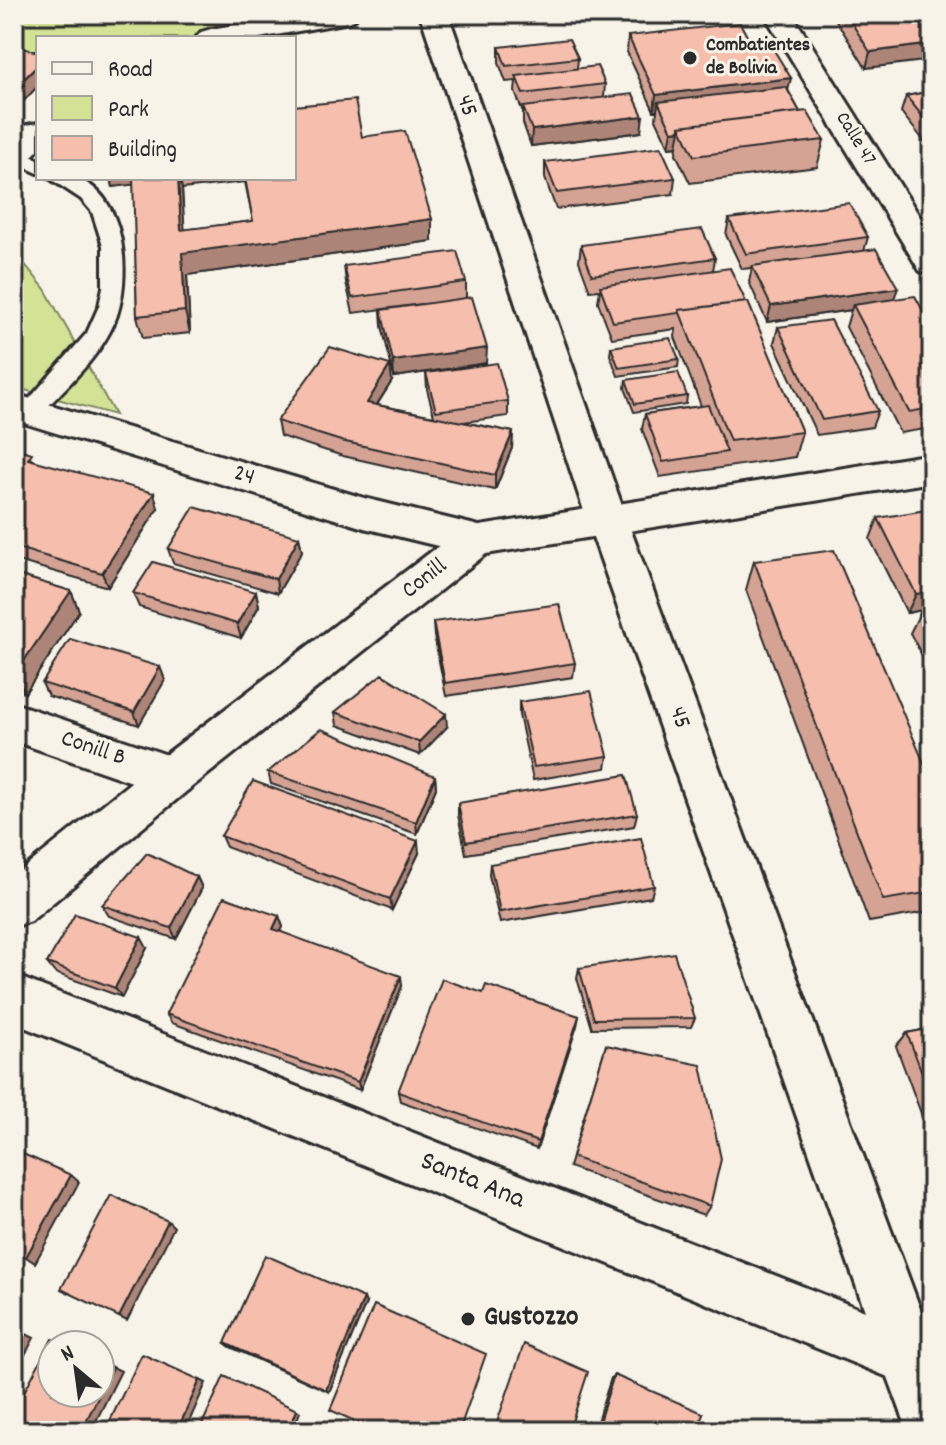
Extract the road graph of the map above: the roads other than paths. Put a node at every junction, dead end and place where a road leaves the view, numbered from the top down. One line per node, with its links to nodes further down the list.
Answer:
1 (344, 14): 4 (street)
2 (434, 14): 11 (street, 45)
3 (778, 14): 8 (street, Calle 47)
4 (222, 36)
5 (36, 135): 6 (street)
6 (22, 159)
7 (62, 180): 9 (lane)
8 (932, 263)
9 (22, 410): 12 (street, 24)
10 (932, 468): 11 (street, Conill)
11 (607, 520): 12 (street, Conill); 17 (street, 45)
12 (475, 540): 14 (street, Conill)
13 (14, 722): 14 (street, Conill B)
14 (172, 776): 15 (street, Conill)
15 (14, 905)
16 (14, 999): 17 (street, Santa Ana)
17 (921, 1358): 18 (street, 45)
18 (932, 1419)

